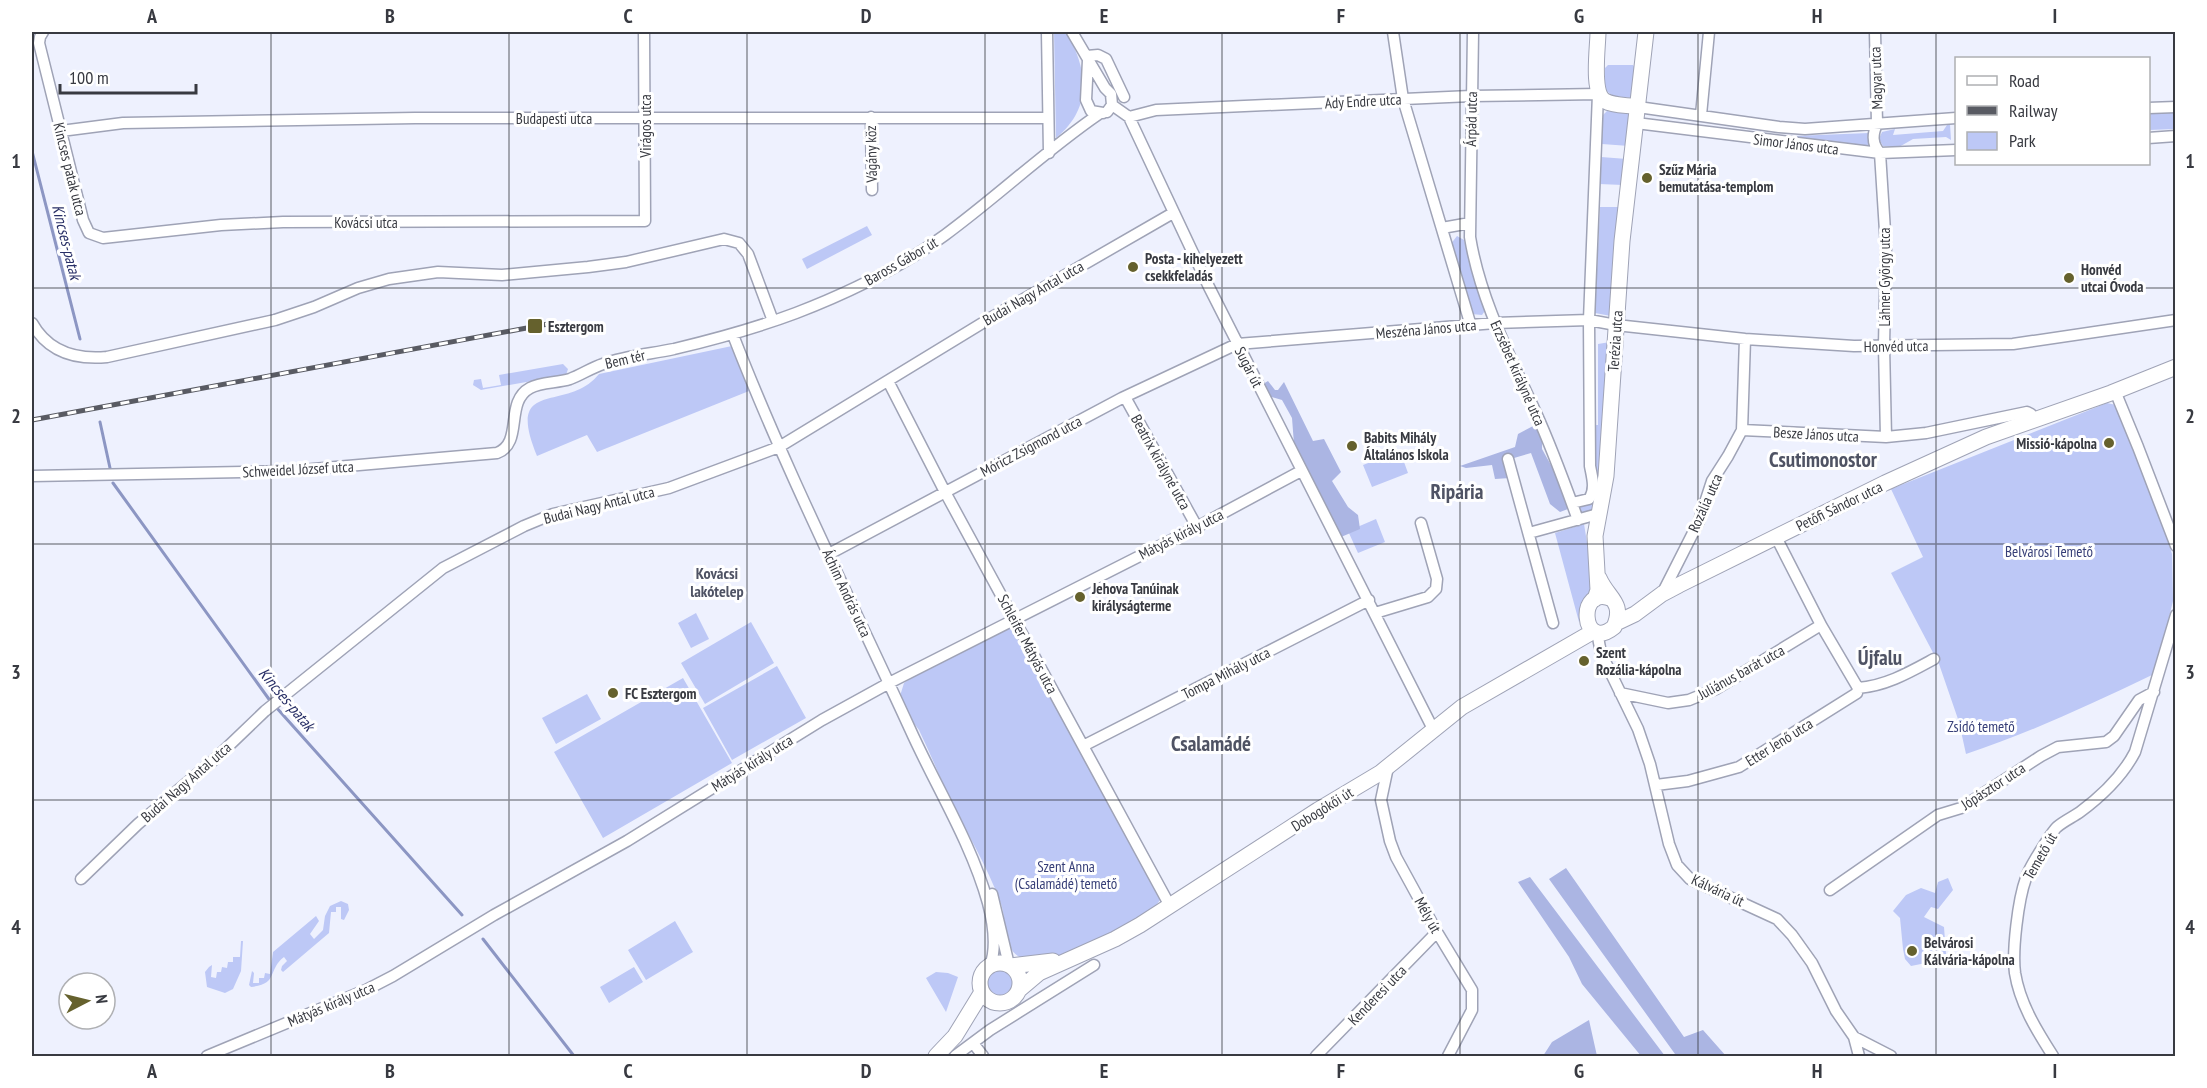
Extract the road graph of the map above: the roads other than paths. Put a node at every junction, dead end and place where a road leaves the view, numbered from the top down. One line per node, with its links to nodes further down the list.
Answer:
1 (644, 32): 26 (street, Virágos utca)
2 (1047, 32): 27 (street)
3 (1072, 32): 11 (street)
4 (1393, 32): 17 (street, Erzsébet királyné utca)
5 (1473, 32): 15 (street, Árpád utca)
6 (1598, 32): 13 (main road)
7 (1646, 32): 18 (main road, Terézia utca)
8 (1709, 32): 23 (street)
9 (1875, 32): 30 (street, Magyar utca)
10 (42, 33): 31 (street, Kincses patak utca)
11 (1087, 57): 12 (street); 14 (street); 16 (street)
12 (1105, 88): 14 (street); 22 (street)
13 (1598, 94): 15 (street, Ady Endre utca); 18 (main road); 45 (street, Terézia utca)
14 (1087, 95): 20 (street)
15 (1471, 96): 17 (street, Ady Endre utca); 39 (street, Árpád utca)
16 (1124, 97)
17 (1403, 99): 25 (street, Ady Endre utca); 43 (street, Erzsébet királyné utca)
18 (1638, 107): 23 (street, Simor János utca); 29 (main road, Terézia utca)
19 (2175, 107): 21 (street)
20 (1088, 108): 22 (street); 32 (street)
21 (2150, 108)
22 (1106, 110): 25 (street); 32 (street)
23 (1701, 115): 30 (street, Simor János utca)
24 (871, 117): 26 (street, Budapesti utca); 27 (street, Budapesti utca); 38 (street, Vágány köz)
25 (1129, 117): 40 (street, Sugár út)
26 (645, 118): 31 (street, Budapesti utca); 41 (street, Virágos utca)
27 (1048, 118): 36 (street)
28 (1955, 118): 30 (street, Simor János utca)
29 (1636, 123): 37 (street, Simor János utca); 50 (main road, Terézia utca)
30 (1877, 124): 37 (street, Magyar utca)
31 (61, 131): 44 (street, Kincses patak utca)
32 (1073, 132): 36 (street, Baross Gábor út)
33 (2175, 136): 34 (street)
34 (2150, 138)
35 (1955, 150): 37 (street, Simor János utca)
36 (1049, 153): 47 (street, Baross Gábor út)
37 (1880, 153): 55 (street, Láhner György utca)
38 (872, 190)
39 (1470, 206): 42 (street, Erzsébet királyné utca)
40 (1173, 213): 54 (street, Sugár út); 57 (street, Budai Nagy Antal utca)
41 (645, 221): 44 (street, Kovácsi utca)
42 (1470, 223): 43 (street); 49 (street, Erzsébet királyné utca)
43 (1442, 228): 51 (street, Erzsébet királyné utca)
44 (89, 233)
45 (1589, 320): 49 (street, Meszéna János utca); 50 (street, Meszéna János utca); 70 (street, Terézia utca)
46 (2175, 320): 55 (street, Honvéd utca)
47 (772, 321): 48 (street); 52 (street, Baross Gábor út)
48 (32, 323)
49 (1496, 323): 51 (street, Meszéna János utca); 70 (street, Erzsébet királyné utca)
50 (1616, 325): 53 (street, Honvéd utca); 71 (main road, Terézia utca)
51 (1471, 326): 54 (street, Meszéna János utca)
52 (733, 335): 59 (street, Bem tér); 65 (street, Áchim András utca)
53 (1745, 339): 55 (street, Honvéd utca); 62 (street, Rozália utca)
54 (1237, 344): 60 (street, Móricz Zsigmond utca); 67 (street, Sugár út)
55 (1884, 346): 64 (street, Láhner György utca)
56 (2175, 367): 58 (main road, Petőfi Sándor utca)
57 (888, 381): 65 (street, Budai Nagy Antal utca); 69 (street, Schleifer Mátyás utca)
58 (2115, 391): 61 (main road, Petőfi Sándor utca); 77 (street)
59 (523, 395): 68 (street, Schweidel József utca)
60 (1125, 397): 69 (street, Móricz Zsigmond utca); 74 (street, Beatrix királyné utca)
61 (2034, 420): 63 (street, Petőfi Sándor utca); 76 (main road, Petőfi Sándor utca)
62 (1742, 430): 64 (street, Besze János utca); 80 (street, Rozália utca)
63 (1926, 433): 64 (street, Besze János utca)
64 (1886, 437)
65 (779, 447): 78 (street, Áchim András utca); 100 (street, Budai Nagy Antal utca)
66 (1508, 459): 75 (street)
67 (1301, 471): 74 (street, Mátyás király utca); 82 (street, Sugár út)
68 (32, 476)
69 (945, 492): 78 (street, Móricz Zsigmond utca); 86 (street, Schleifer Mátyás utca)
70 (1572, 504): 72 (street, Erzsébet királyné utca)
71 (1598, 514): 72 (street); 79 (main road, Terézia utca)
72 (1578, 520): 75 (street)
73 (1420, 523): 84 (street)
74 (1197, 527): 86 (street, Mátyás király utca)
75 (1529, 533): 87 (street)
76 (1776, 537): 80 (main road, Petőfi Sándor utca); 88 (street)
77 (2175, 546)
78 (829, 554): 91 (street, Áchim András utca)
79 (1597, 576): 81 (main road, Terézia utca); 83 (main road)
80 (1662, 594): 83 (main road, Petőfi Sándor utca)
81 (1595, 599): 83 (main road); 89 (main road)
82 (1369, 600): 84 (street, Sugár út); 96 (street, Tompa Mihály utca)
83 (1615, 610): 89 (main road)
84 (1375, 613): 95 (street, Sugár út)
85 (2175, 615): 93 (street, Temető út)
86 (1015, 618): 91 (street, Mátyás király utca); 96 (street, Schleifer Mátyás utca)
87 (1552, 623)
88 (1821, 625): 92 (street); 94 (street, Juliánus barát utca)
89 (1596, 634): 94 (street, Kálvária út); 95 (main road, Dobogókői út)
90 (1935, 659): 92 (street, Etter Jenő utca)
91 (889, 683): 99 (street, Áchim András utca); 114 (street, Mátyás király utca)
92 (1858, 688): 98 (street, Etter Jenő utca)
93 (2154, 692): 101 (street, Jópásztor utca); 122 (street, Temető út)
94 (1620, 693): 98 (street, Kálvária út)
95 (1434, 731): 97 (main road, Dobogókői út)
96 (1083, 746): 102 (street, Schleifer Mátyás utca)
97 (1388, 766): 102 (main road, Dobogókői út); 103 (street, Mély út)
98 (1656, 785): 112 (street, Kálvária út)
99 (968, 849): 106 (street, Áchim András utca); 107 (street, Áchim András utca)
100 (81, 879)
101 (1830, 890)
102 (1170, 906): 104 (main road, Dobogókői út)
103 (1437, 932): 118 (street, Kenderesi utca); 119 (street, Mély út)
104 (1071, 958): 106 (main road, Dobogókői út); 108 (main road, Dobogókői út)
105 (1094, 964): 113 (street)
106 (1010, 965): 107 (main road); 108 (main road)
107 (990, 966): 109 (main road)
108 (1020, 989): 110 (main road)
109 (982, 992): 110 (main road); 111 (main road)
110 (997, 1003): 111 (main road)
111 (955, 1036): 115 (main road)
112 (1854, 1037): 120 (street, Kálvária út); 121 (street, Kálvária út)
113 (973, 1043): 116 (street); 117 (street)
114 (207, 1056)
115 (936, 1056)
116 (955, 1056)
117 (983, 1056)
118 (1316, 1056)
119 (1448, 1056)
120 (1859, 1056)
121 (1891, 1056)
122 (2053, 1056)

